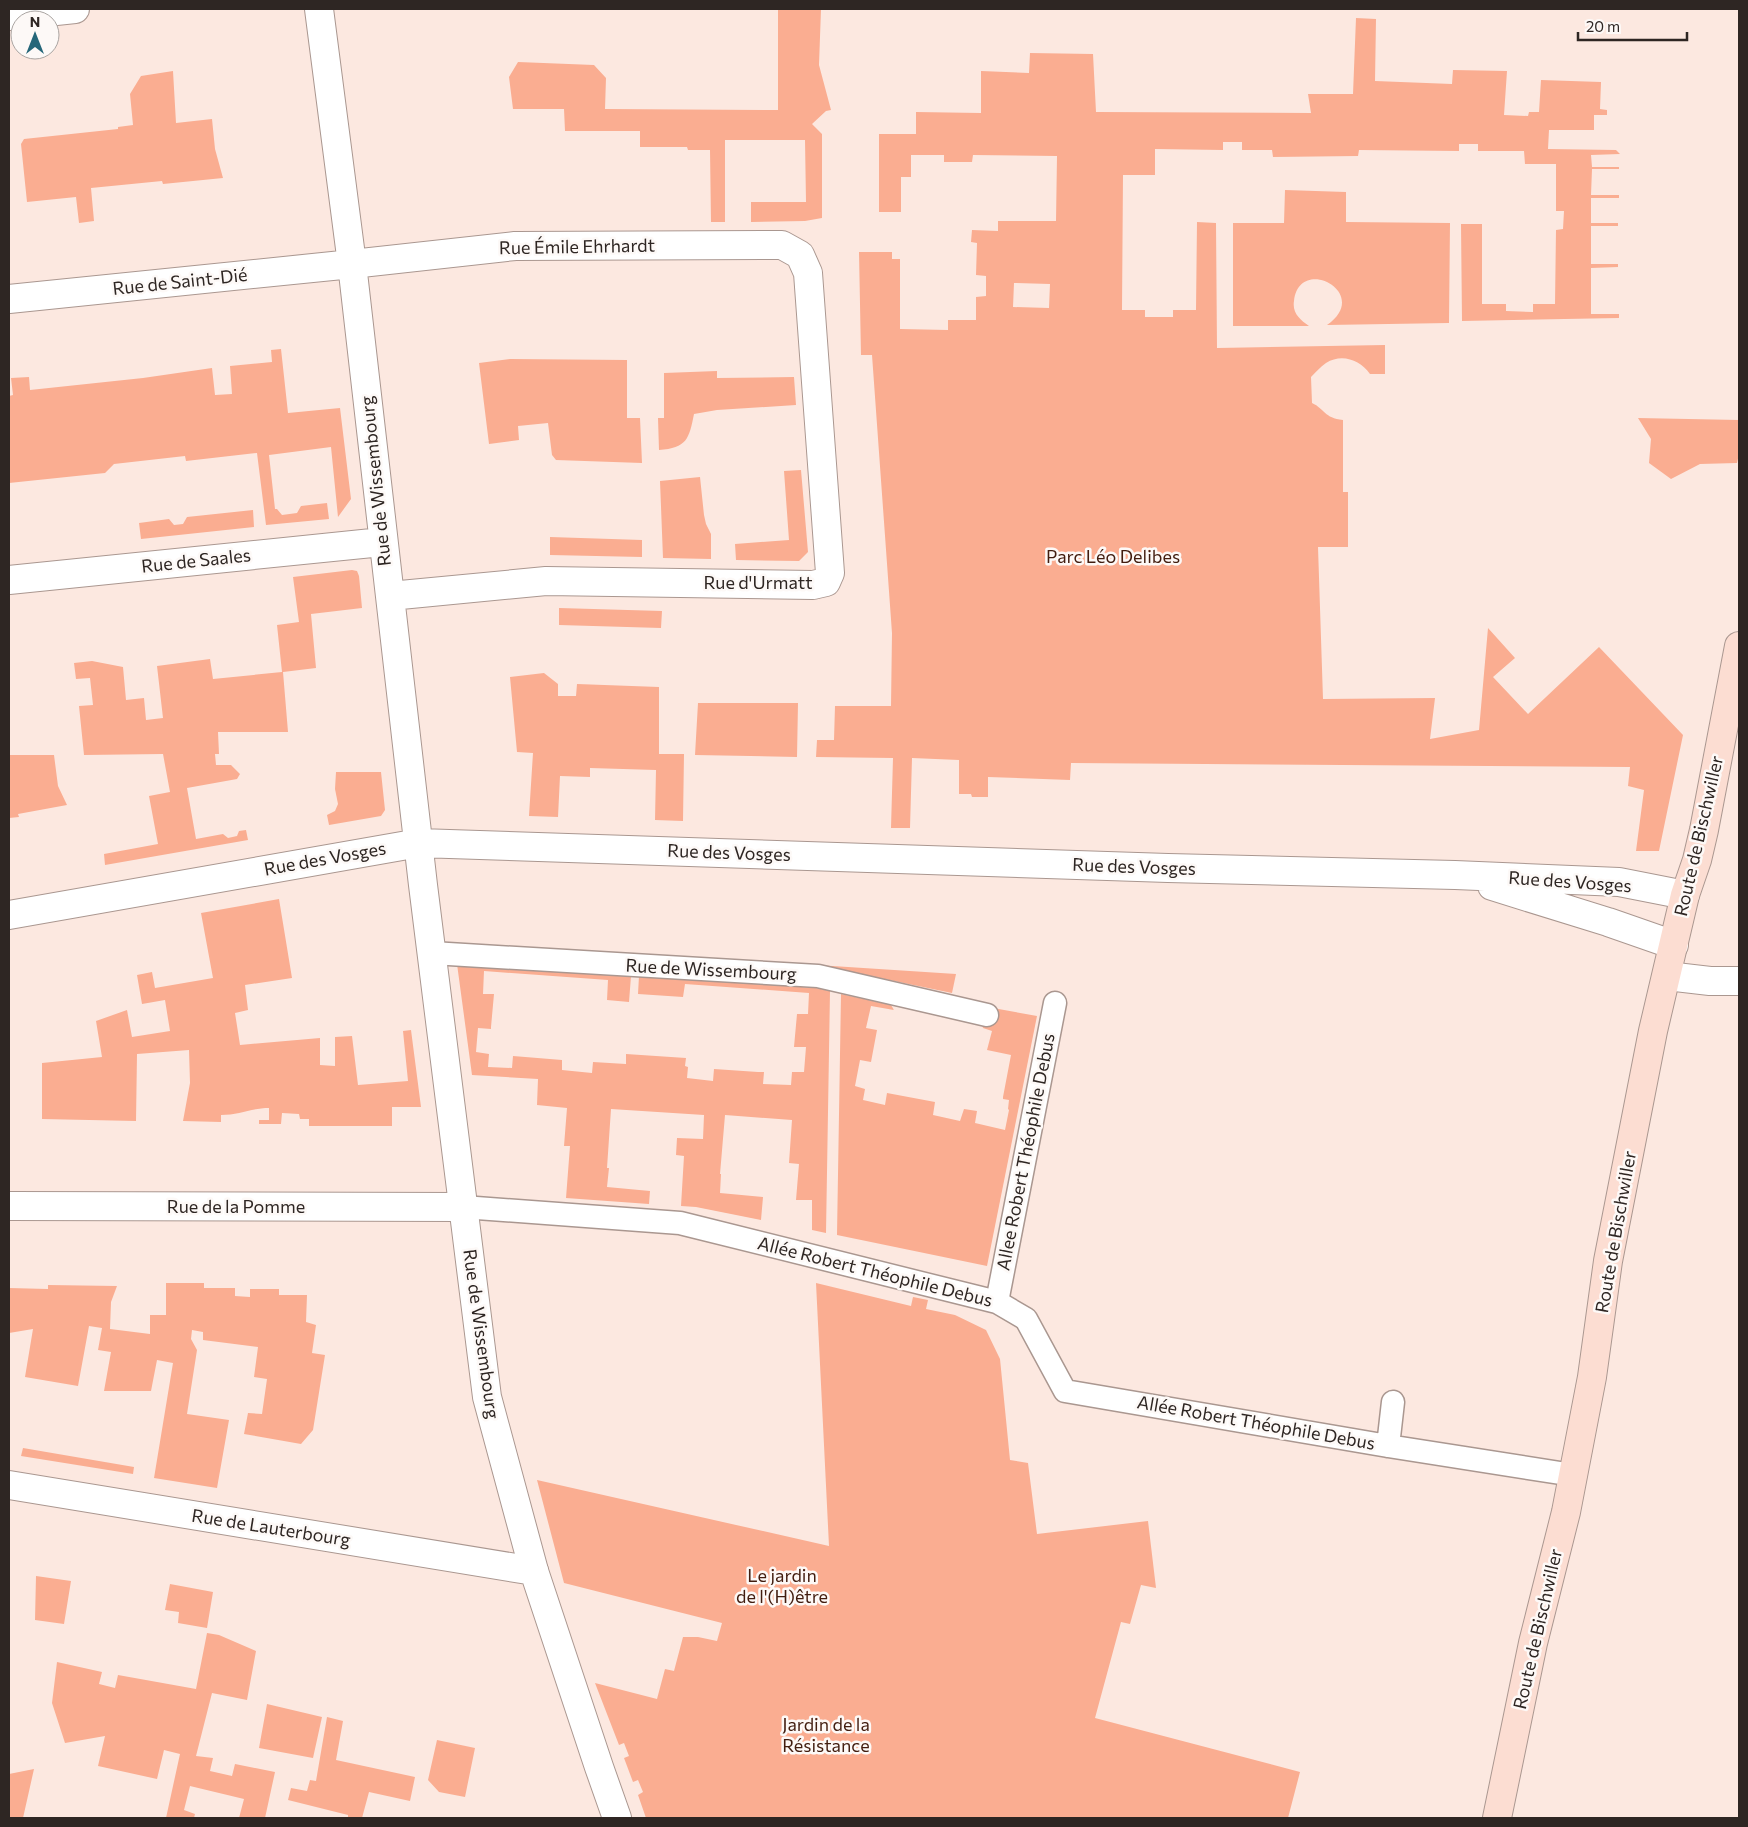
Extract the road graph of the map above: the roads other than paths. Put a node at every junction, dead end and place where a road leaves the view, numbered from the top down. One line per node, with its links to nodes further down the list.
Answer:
1 (75, 9): 3 (street)
2 (319, 9): 5 (street, Rue de Wissembourg)
3 (9, 16)
4 (800, 255): 5 (street, Rue Émile Ehrhardt); 9 (street, Rue d'Urmatt)
5 (352, 264): 6 (street, Rue de Saint-Dié); 7 (street, Rue de Wissembourg)
6 (9, 299)
7 (382, 542): 8 (street, Rue de Saales); 9 (street, Rue de Wissembourg)
8 (9, 580)
9 (390, 596): 11 (street, Rue de Wissembourg)
10 (1739, 646): 13 (main road, Route de Bischwiller)
11 (419, 843): 12 (street, Rue des Vosges); 14 (street, Rue des Vosges); 16 (street, Rue de Wissembourg)
12 (1455, 875): 13 (street, Rue des Vosges); 15 (street, Rue des Vosges)
13 (1685, 895): 15 (main road, Route de Bischwiller)
14 (9, 915)
15 (1674, 945): 17 (main road, Route de Bischwiller)
16 (432, 953): 20 (street, Rue de Wissembourg); 22 (street, Rue de Wissembourg)
17 (1667, 976): 18 (street); 26 (main road, Route de Bischwiller)
18 (1739, 981)
19 (1055, 1003): 23 (street, Allee Robert Théophile Debus)
20 (986, 1015)
21 (9, 1206): 22 (street, Rue de la Pomme)
22 (463, 1208): 23 (street, Allée Robert Théophile Debus); 28 (street, Rue de Wissembourg)
23 (997, 1302): 25 (street, Allée Robert Théophile Debus)
24 (1393, 1402): 25 (street, Allée Robert Théophile Debus)
25 (1388, 1446): 26 (street, Allée Robert Théophile Debus)
26 (1573, 1475): 30 (main road, Route de Bischwiller)
27 (9, 1485): 28 (street, Rue de Lauterbourg)
28 (534, 1571): 29 (street, Rue de Wissembourg)
29 (618, 1818)
30 (1497, 1818)

